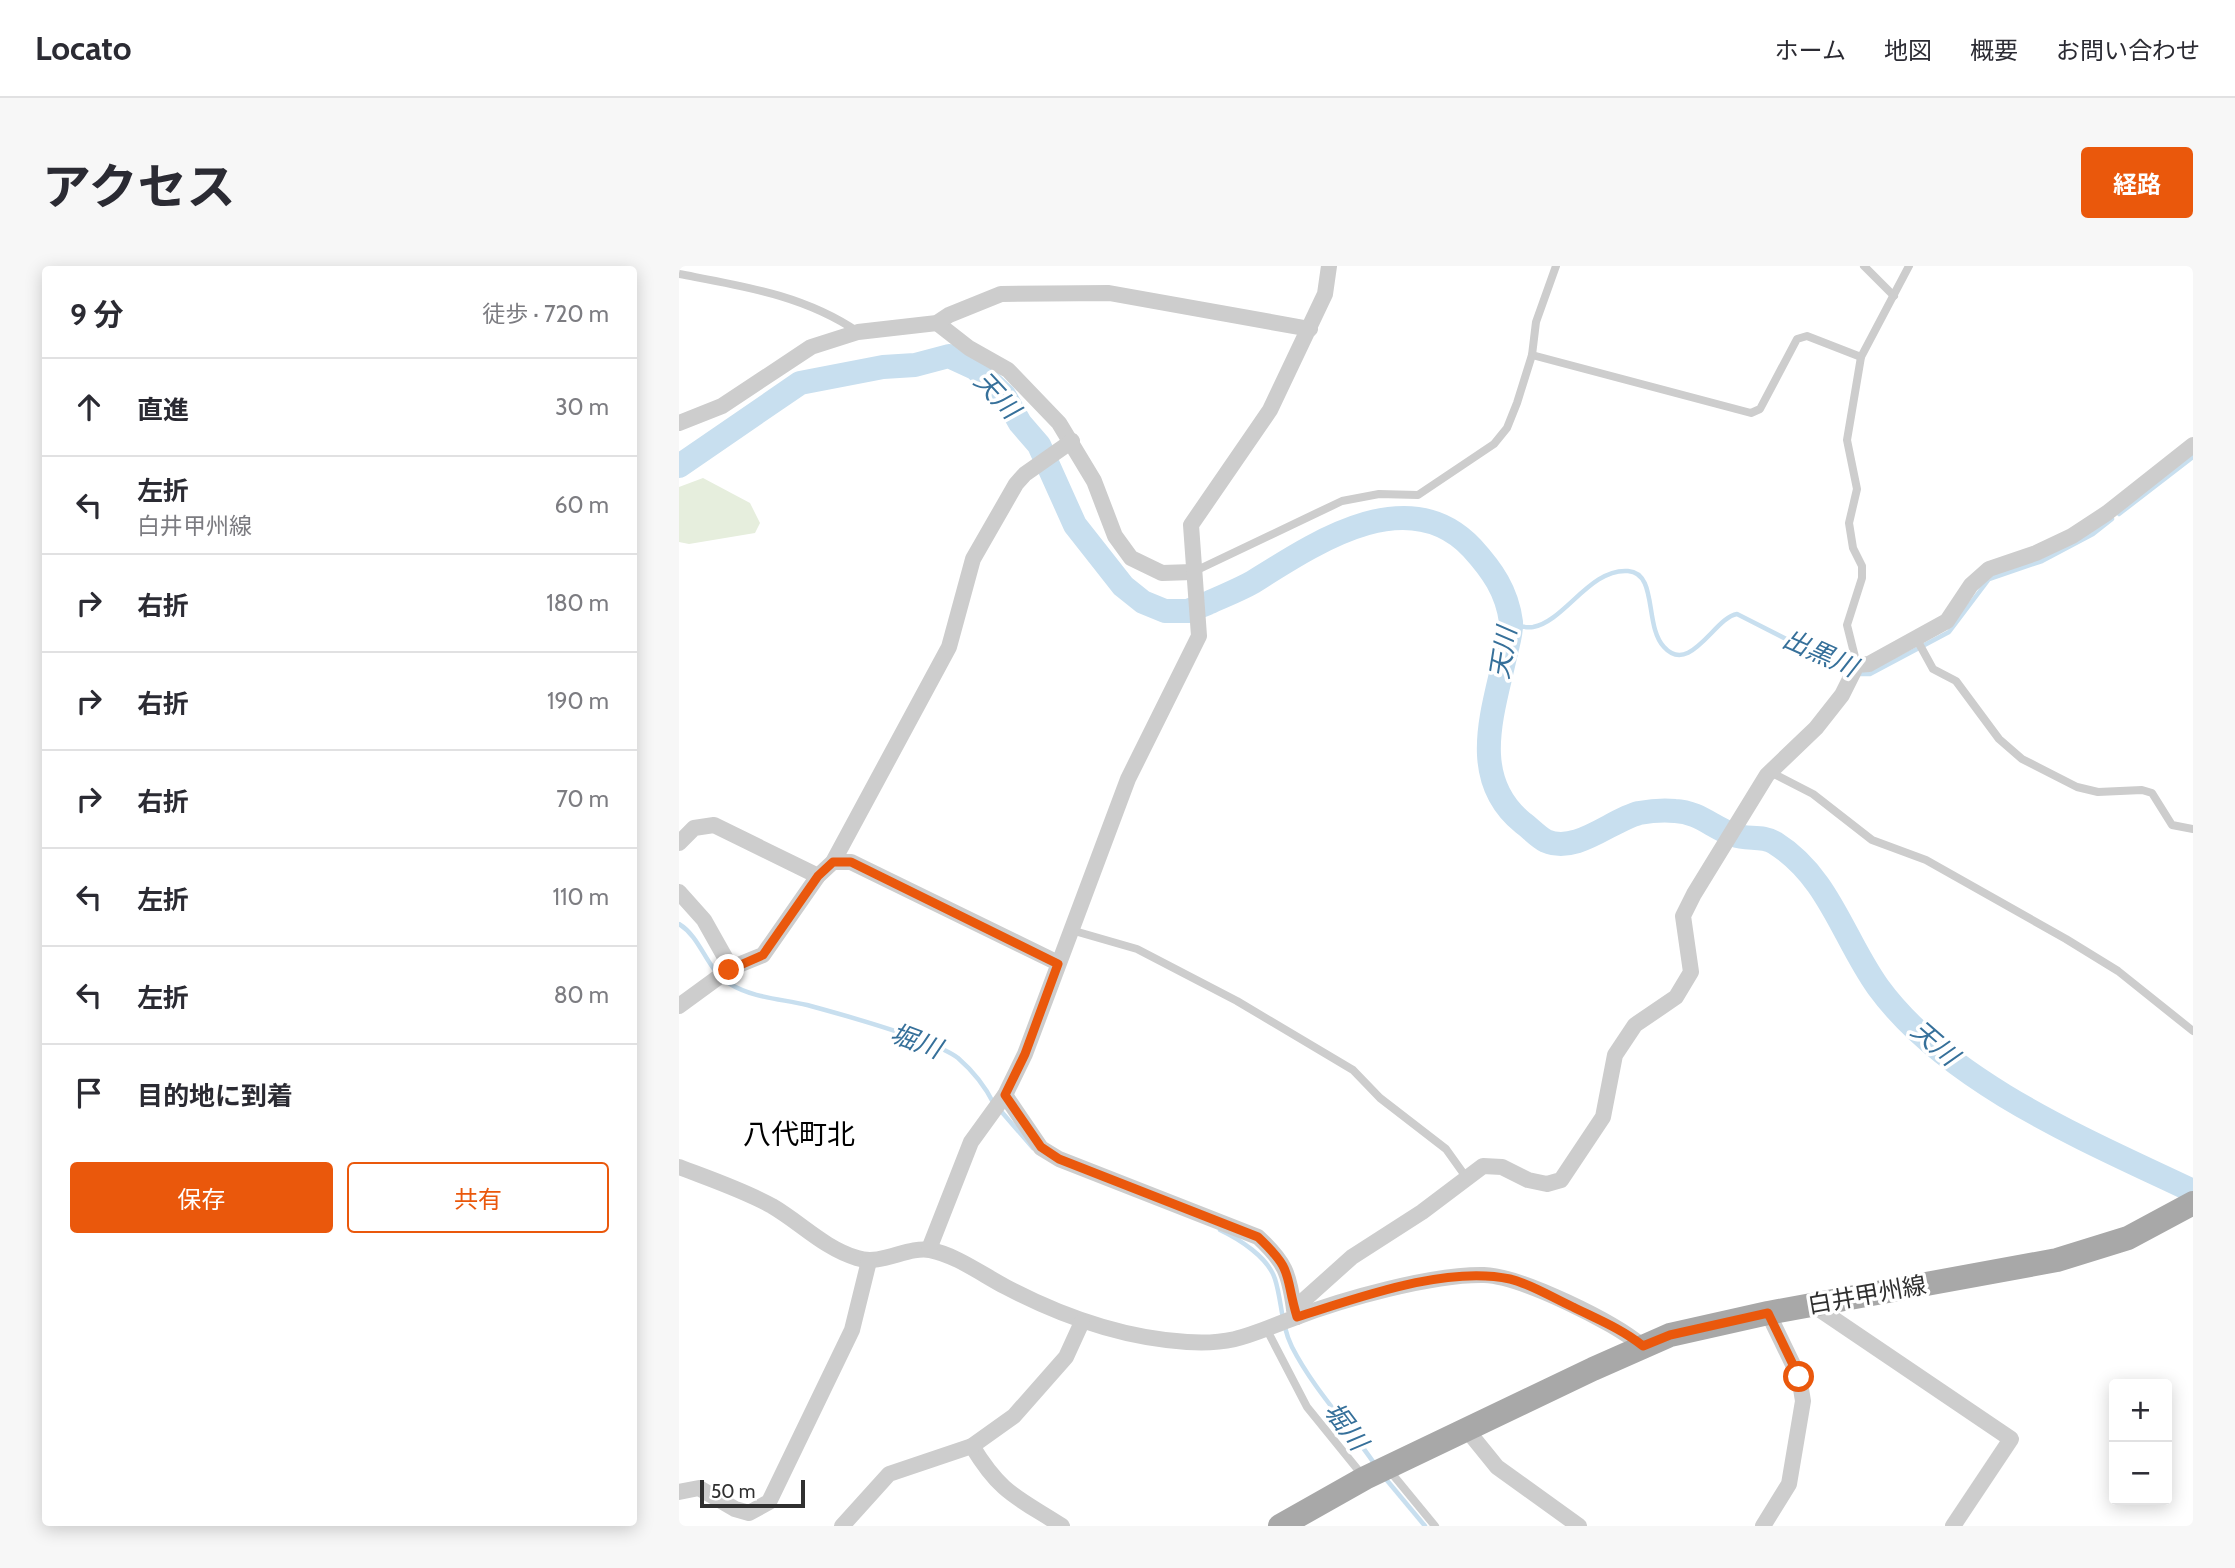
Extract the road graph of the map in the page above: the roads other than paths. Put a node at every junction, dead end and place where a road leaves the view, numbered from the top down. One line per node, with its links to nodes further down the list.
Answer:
1 (1329, 266): 8 (street)
2 (1556, 266): 10 (lane)
3 (1864, 266): 6 (lane)
4 (1909, 266): 6 (lane)
5 (679, 274): 9 (lane)
6 (1894, 296): 11 (lane)
7 (937, 323): 8 (street); 9 (street); 13 (street)
8 (1310, 330): 15 (street)
9 (859, 332): 12 (street)
10 (1532, 355): 11 (lane); 15 (lane)
11 (1861, 357): 17 (lane)
12 (679, 423)
13 (1066, 445): 15 (street); 21 (street)
14 (2193, 445): 16 (street)
15 (1193, 572): 24 (street)
16 (1916, 638): 17 (street); 19 (lane)
17 (1855, 670): 18 (street)
18 (1770, 772): 28 (lane); 31 (street)
19 (2193, 829)
20 (679, 843): 22 (street)
21 (833, 862): 22 (street); 25 (street)
22 (818, 876): 26 (street)
23 (679, 892): 26 (street)
24 (1070, 929): 25 (street); 31 (lane)
25 (1058, 964): 29 (street)
26 (730, 969): 27 (street)
27 (679, 1006)
28 (2193, 1031)
29 (1003, 1098): 33 (street); 37 (street)
30 (679, 1167): 34 (street)
31 (1466, 1177): 37 (street)
32 (2185, 1208): 35 (main road, 白井甲州線)
33 (929, 1250): 34 (street); 38 (street)
34 (869, 1261): 44 (street)
35 (1813, 1306): 36 (main road, 白井甲州線); 51 (street)
36 (1768, 1313): 40 (main road, 白井甲州線); 50 (street)
37 (1295, 1315): 39 (street); 40 (street)
38 (1082, 1322): 39 (street); 42 (street)
39 (1270, 1329): 43 (lane)
40 (1643, 1346): 41 (main road, 白井甲州線)
41 (1467, 1430): 43 (main road, 白井甲州線); 49 (street)
42 (972, 1446): 45 (street); 46 (street)
43 (1378, 1472): 47 (main road, 白井甲州線); 48 (lane)
44 (679, 1492)
45 (842, 1526)
46 (1062, 1526)
47 (1280, 1526)
48 (1435, 1526)
49 (1579, 1526)
50 (1763, 1526)
51 (1952, 1526)

